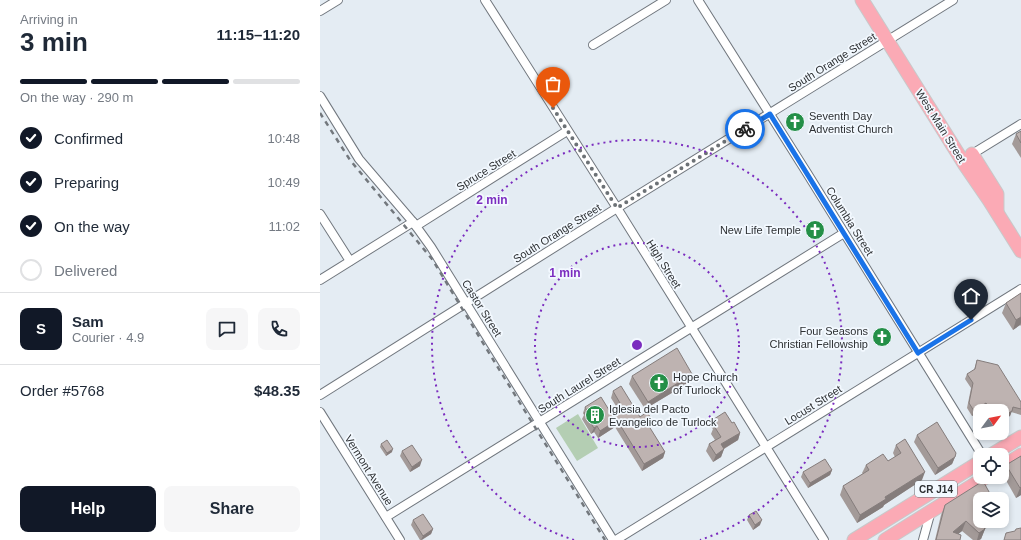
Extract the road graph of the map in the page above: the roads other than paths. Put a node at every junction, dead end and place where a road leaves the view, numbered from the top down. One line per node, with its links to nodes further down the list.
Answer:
1 (338, 0): 7 (street)
2 (485, 0): 13 (street, High Street)
3 (666, 0): 9 (street)
4 (698, 0): 11 (street, Columbia Street)
5 (862, 0): 8 (main road, West Main Street)
6 (953, 0): 8 (street, South Orange Street)
7 (320, 11)
8 (888, 41): 11 (street, South Orange Street); 14 (main road, West Main Street)
9 (593, 45)
10 (320, 96): 17 (street, Castor Street)
11 (770, 114): 15 (street, South Orange Street); 18 (street, Columbia Street)
12 (1021, 124): 14 (street)
13 (567, 131): 15 (street, High Street); 17 (street, Spruce Street)
14 (967, 157): 19 (main road, West Main Street)
15 (617, 208): 23 (street, South Orange Street); 24 (street, High Street)
16 (320, 214): 20 (street)
17 (414, 224): 20 (street, Spruce Street); 23 (street, Castor Street)
18 (844, 233): 24 (street, South Laurel Street); 25 (street, Columbia Street)
19 (1021, 250)
20 (350, 262): 21 (street, Spruce Street)
21 (320, 280)
22 (1021, 289): 25 (street, Locust Street)
23 (466, 303): 26 (street, South Orange Street); 28 (street, Castor Street)
24 (691, 328): 28 (street, South Laurel Street); 30 (street, High Street)
25 (918, 353): 30 (street, Locust Street); 31 (street, Columbia Street)
26 (320, 394)
27 (320, 412): 38 (street, Vermont Avenue)
28 (540, 422): 38 (street, South Laurel Street); 40 (street, Castor Street)
29 (1021, 437): 32 (main road)
30 (766, 447): 40 (street, Locust Street); 41 (street, High Street)
31 (978, 448)
32 (1003, 448)
33 (1021, 455): 34 (main road)
34 (1009, 463)
35 (973, 466): 42 (main road, CR J14)
36 (975, 484): 37 (main road, CR J14)
37 (931, 511): 43 (main road, CR J14); 44 (street)
38 (386, 517): 39 (street, Vermont Avenue)
39 (400, 540)
40 (615, 540)
41 (824, 540)
42 (854, 540)
43 (885, 540)
44 (923, 540)

